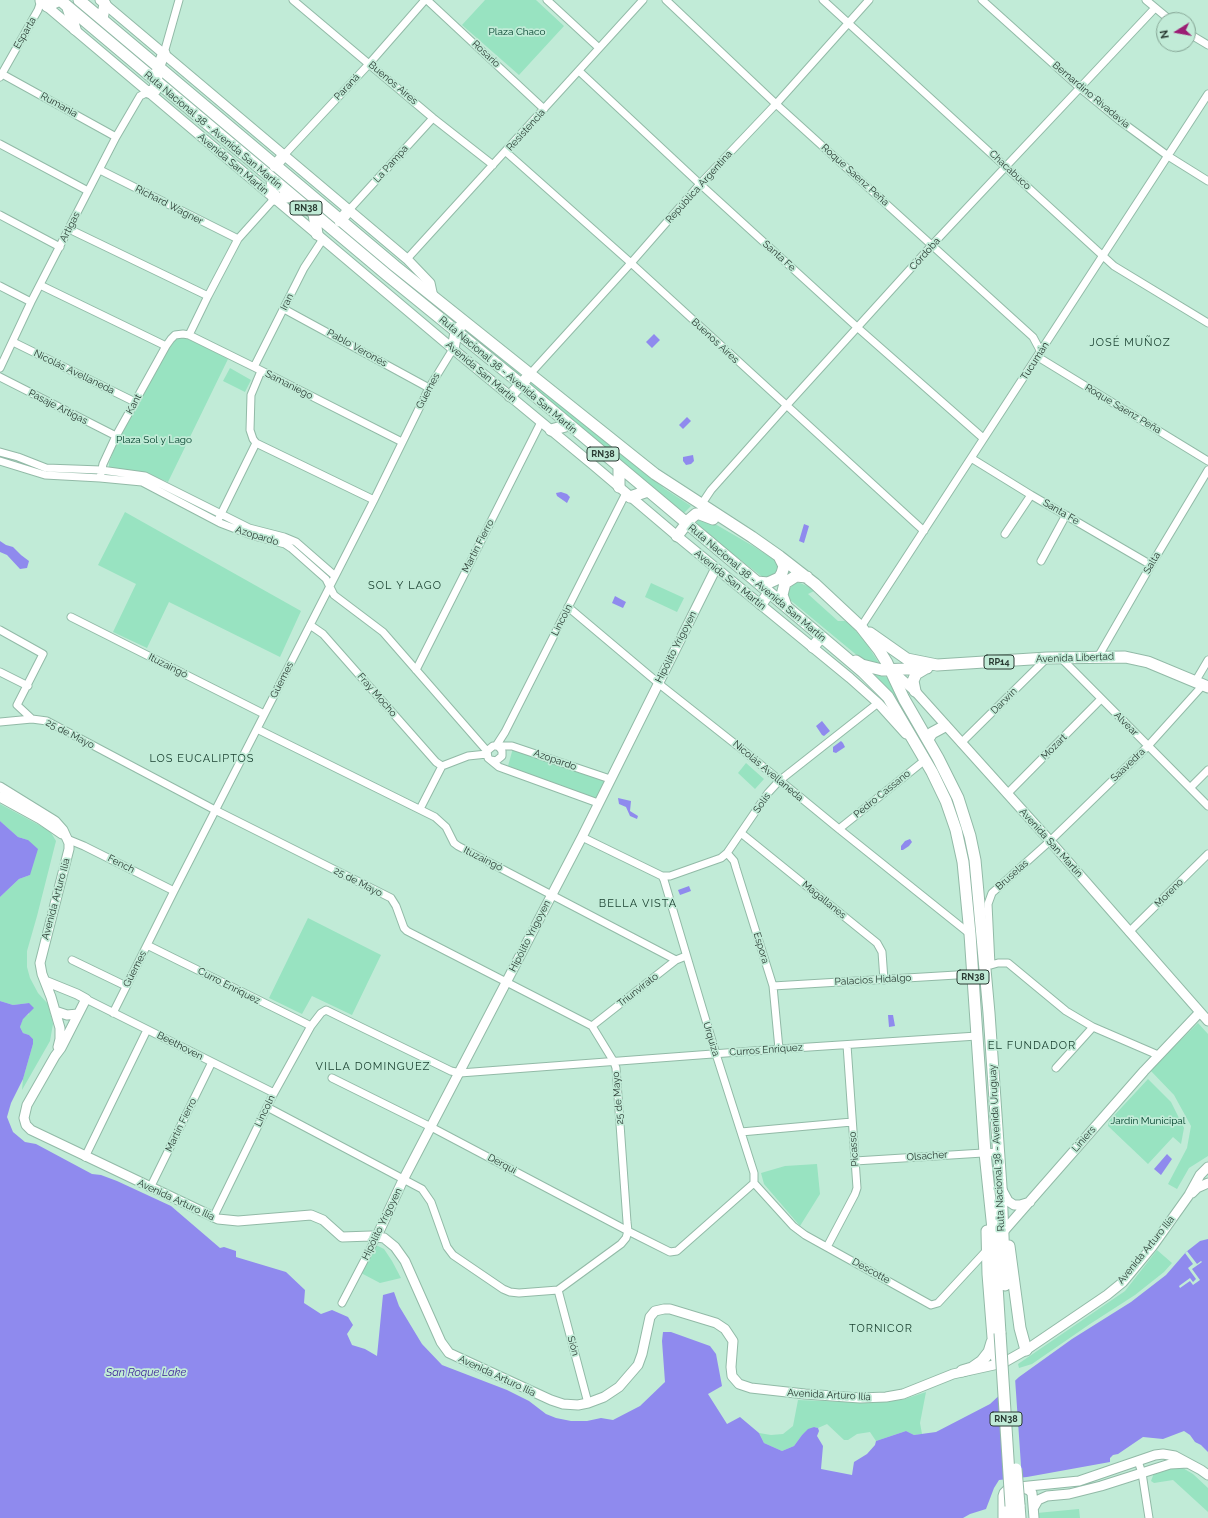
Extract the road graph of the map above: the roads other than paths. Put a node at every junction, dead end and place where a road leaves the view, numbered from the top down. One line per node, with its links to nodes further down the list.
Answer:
1 (79, 0): 17 (main road, Ruta Nacional 38 - Avenida San Martín / RN38)
2 (179, 0): 23 (street)
3 (293, 0): 24 (street, Buenos Aires)
4 (426, 0): 24 (street, Paraná); 33 (street, Rosario)
5 (547, 0): 22 (street)
6 (643, 0): 22 (street, Resistencia)
7 (666, 0): 31 (street, Roque Saenz Peña)
8 (824, 0): 18 (street, Chacabuco)
9 (869, 0): 18 (street, República Argentina)
10 (982, 0): 29 (street, Bernardino Rivadavia)
11 (1146, 0): 15 (street)
12 (104, 1): 17 (main road); 23 (main road)
13 (63, 2): 14 (main road); 19 (main road); 28 (main road, Ruta Nacional 38 - Avenida San Martín / RN38)
14 (41, 3): 19 (main road, Avenida San Martín); 27 (street, Esparta)
15 (1155, 8): 16 (street); 29 (street, Córdoba)
16 (1160, 12)
17 (102, 19): 25 (main road, Ruta Nacional 38 - Avenida San Martín / RN38)
18 (848, 22): 31 (street, República Argentina); 42 (street, Chacabuco)
19 (75, 29): 28 (main road, Avenida San Martín)
20 (1196, 38): 21 (street)
21 (1208, 45)
22 (599, 48): 26 (street, Resistencia)
23 (164, 53): 25 (main road); 38 (main road)
24 (369, 64): 34 (street, Buenos Aires); 38 (street, Paraná)
25 (158, 68): 28 (main road); 32 (main road, Ruta Nacional 38 - Avenida San Martín / RN38)
26 (579, 71): 33 (street, Resistencia); 46 (street, Santa Fe)
27 (1, 75): 35 (street, Rumania)
28 (155, 88): 32 (main road); 35 (street, Artigas); 44 (main road, Ruta Nacional 38 - Avenida San Martín / RN38); 49 (main road, Avenida San Martín)
29 (1080, 88): 39 (street, Bernardino Rivadavia); 42 (street, Córdoba)
30 (1208, 94): 39 (street, Tucumán)
31 (776, 104): 46 (street, República Argentina); 57 (street, Roque Saenz Peña)
32 (207, 108): 41 (main road, Ruta Nacional 38 - Avenida San Martín / RN38)
33 (544, 109): 37 (street, Resistencia)
34 (433, 118): 40 (street, Buenos Aires); 50 (street, La Pampa)
35 (116, 137): 43 (street, Artigas)
36 (0, 144): 47 (street)
37 (506, 152): 40 (street, Resistencia); 61 (street, Buenos Aires)
38 (284, 156): 41 (main road); 50 (main road)
39 (1168, 156): 45 (street, Bernardino Rivadavia); 59 (street, Tucumán)
40 (493, 165): 60 (street, Resistencia)
41 (275, 166): 53 (main road, Ruta Nacional 38 - Avenida San Martín / RN38)
42 (1006, 166): 57 (street, Córdoba); 59 (street, Chacabuco)
43 (100, 170): 47 (street, Artigas); 56 (street, Richard Wagner)
44 (272, 179): 48 (main road, Ruta Nacional 38 - Avenida San Martín / RN38); 49 (main road)
45 (1208, 181)
46 (700, 184): 61 (street, República Argentina); 70 (street, Santa Fe)
47 (88, 191): 54 (street, Artigas)
48 (292, 196): 49 (main road); 51 (main road, Ruta Nacional 38 - Avenida San Martín / RN38)
49 (274, 199): 55 (main road, Avenida San Martín); 56 (street)
50 (349, 210): 53 (main road); 60 (main road)
51 (314, 214): 55 (main road); 71 (main road, Ruta Nacional 38 - Avenida San Martín / RN38)
52 (0, 215): 58 (street)
53 (340, 221): 65 (main road, Ruta Nacional 38 - Avenida San Martín / RN38)
54 (69, 229): 58 (street, Artigas); 64 (street)
55 (320, 237): 67 (street, Iran); 76 (main road, Avenida San Martín)
56 (238, 239): 64 (street)
57 (932, 245): 70 (street, Córdoba); 77 (street, Roque Saenz Peña)
58 (60, 247): 62 (street, Artigas)
59 (1102, 255): 69 (street, Chacabuco); 77 (street, Tucumán)
60 (407, 259): 65 (main road)
61 (631, 263): 81 (street, República Argentina); 87 (street, Buenos Aires)
62 (40, 285): 66 (street, Artigas); 75 (street)
63 (0, 286): 66 (street)
64 (208, 296): 73 (street)
65 (433, 297): 68 (main road, Ruta Nacional 38 - Avenida San Martín / RN38)
66 (31, 302): 74 (street, Artigas)
67 (284, 308): 79 (street, Iran); 84 (street, Pablo Veronés)
68 (464, 322): 71 (main road); 81 (main road, Ruta Nacional 38 - Avenida San Martín / RN38)
69 (1208, 323)
70 (858, 328): 87 (street, Córdoba); 92 (street, Santa Fe)
71 (456, 332): 76 (main road); 83 (main road, Ruta Nacional 38 - Avenida San Martín / RN38)
72 (175, 335): 73 (street, Samaniego); 75 (street, Kant)
73 (189, 335): 79 (street, Samaniego)
74 (13, 342): 78 (street, Artigas); 86 (street, Nicolás Avellaneda)
75 (166, 346): 86 (street, Kant)
76 (453, 349): 84 (street, Güemes); 85 (main road, Avenida San Martín)
77 (1039, 355): 92 (street, Tucumán); 98 (street, Roque Saenz Peña)
78 (1, 364)
79 (254, 367): 80 (street, Samaniego)
80 (262, 371): 93 (street, Samaniego); 94 (street)
81 (530, 374): 83 (main road); 106 (main road, Ruta Nacional 38 - Avenida San Martín / RN38)
82 (0, 377): 91 (street, Pasaje Artigas)
83 (521, 384): 85 (main road); 89 (main road, Ruta Nacional 38 - Avenida San Martín / RN38)
84 (429, 388): 93 (street, Güemes)
85 (510, 396): 88 (main road, Avenida San Martín)
86 (135, 402): 91 (street, Kant)
87 (786, 406): 106 (street, Córdoba); 111 (street, Buenos Aires)
88 (541, 422): 90 (main road, Avenida San Martín); 140 (street, Martín Fierro)
89 (569, 425): 90 (main road); 99 (main road, Ruta Nacional 38 - Avenida San Martín / RN38)
90 (551, 430): 103 (main road, Avenida San Martín)
91 (116, 436): 101 (street, Kant)
92 (983, 438): 96 (street, Tucumán)
93 (402, 442): 105 (street, Güemes)
94 (256, 443): 105 (street); 107 (street)
95 (0, 452): 101 (street, Azopardo)
96 (971, 458): 104 (street, Santa Fe); 111 (street, Tucumán)
97 (0, 461): 101 (street, Azopardo)
98 (1208, 461)
99 (619, 468): 102 (main road, Ruta Nacional 38 - Avenida San Martín / RN38); 103 (main road)
100 (1208, 470): 117 (street, Salta)
101 (101, 474): 107 (street, Azopardo); 110 (street, Azopardo)
102 (648, 492): 103 (main road); 109 (main road, Ruta Nacional 38 - Avenida San Martín / RN38)
103 (625, 493): 113 (main road, Avenida San Martín); 125 (street, Lincoln)
104 (1031, 495): 108 (street, Santa Fe); 112 (street)
105 (374, 500): 119 (street, Güemes)
106 (700, 505): 109 (main road); 114 (main road, Ruta Nacional 38 - Avenida San Martín / RN38)
107 (221, 514): 110 (street); 119 (street, Azopardo)
108 (1066, 515): 116 (street); 117 (street, Santa Fe)
109 (688, 521): 113 (main road); 114 (main road); 121 (main road, Ruta Nacional 38 - Avenida San Martín / RN38)
110 (217, 522): 122 (street, Azopardo)
111 (924, 531): 129 (street, Tucumán)
112 (1005, 534)
113 (677, 536): 118 (main road, Avenida San Martín)
114 (752, 537): 115 (main road, Ruta Nacional 38 - Avenida San Martín / RN38)
115 (779, 556): 120 (main road, Ruta Nacional 38 - Avenida San Martín / RN38); 121 (main road)
116 (1041, 560)
117 (1150, 565): 134 (street, Salta)
118 (716, 568): 124 (main road, Avenida San Martín); 143 (main road, Hipólito Yrigoyen)
119 (335, 576): 122 (street, Güemes)
120 (807, 578): 126 (main road); 129 (main road, Ruta Nacional 38 - Avenida San Martín / RN38)
121 (757, 582): 123 (main road, Ruta Nacional 38 - Avenida San Martín / RN38)
122 (329, 586): 128 (street, Güemes); 140 (street, Azopardo)
123 (769, 593): 124 (main road); 126 (main road, Ruta Nacional 38 - Avenida San Martín / RN38)
124 (761, 604): 132 (main road, Avenida San Martín)
125 (568, 608): 143 (street, Nicolás Avellaneda); 156 (street, Lincoln)
126 (787, 608): 131 (main road, Ruta Nacional 38 - Avenida San Martín / RN38)
127 (71, 617): 149 (street, Ituzaingó)
128 (310, 624): 149 (street, Güemes); 161 (street, Fray Mocho)
129 (861, 627): 138 (main road, Avenida Libertad / RP14); 141 (main road, Ruta Nacional 38 - Avenida San Martín / RN38)
130 (0, 630): 145 (street)
131 (821, 637): 132 (main road); 133 (main road, Ruta Nacional 38 - Avenida San Martín / RN38)
132 (813, 647): 148 (main road, Avenida San Martín)
133 (838, 651): 141 (main road, RP14); 158 (main road, Ruta Nacional 38 - Avenida San Martín / RN38)
134 (1098, 657): 136 (main road, Avenida Libertad / RP14); 144 (main road, Avenida Libertad / RP14)
135 (1047, 658): 136 (main road, Avenida Libertad / RP14); 138 (main road, Avenida Libertad / RP14); 155 (street, Darwin)
136 (1061, 658): 147 (street, Alvear)
137 (1208, 660): 144 (street, Saavedra)
138 (937, 665): 139 (main road, Avenida Libertad / RP14)
139 (926, 668): 141 (main road, Avenida Libertad / RP14); 146 (main road)
140 (416, 670): 159 (street, Azopardo)
141 (891, 670): 146 (main road, Avenida San Martín); 154 (main road, Ruta Nacional 38 - Avenida San Martín / RN38)
142 (0, 672): 145 (street)
143 (658, 683): 164 (main road, Hipólito Yrigoyen); 165 (street, Nicolás Avellaneda)
144 (1202, 685): 157 (street, Saavedra)
145 (28, 686): 150 (street)
146 (914, 691): 152 (main road, Avenida San Martín)
147 (1101, 699): 157 (street, Alvear); 168 (street, Mozart)
148 (878, 703): 158 (main road, Avenida San Martín); 165 (street, Solís)
149 (264, 714): 153 (street, Güemes)
150 (32, 719): 151 (street, 25 de Mayo); 173 (street, 25 de Mayo)
151 (0, 722)
152 (945, 726): 154 (main road); 155 (main road, Avenida San Martín)
153 (257, 729): 172 (street, Ituzaingó); 173 (street, Güemes)
154 (928, 739): 197 (main road, Ruta Nacional 38 - Avenida Uruguay / RN38)
155 (961, 743): 168 (main road, Avenida San Martín)
156 (498, 746): 159 (street); 159 (street); 164 (street, Azopardo)
157 (1148, 746): 167 (street, Alvear); 178 (street, Saavedra)
158 (919, 748): 160 (main road, Ruta Nacional 38 - Avenida San Martín / RN38)
159 (488, 755): 161 (street); 170 (street, Azopardo)
160 (925, 760): 163 (main road, Ruta Nacional 38 - Avenida San Martín / RN38); 174 (street, Pedro Cassano)
161 (442, 766): 172 (street)
162 (1208, 770): 167 (street)
163 (932, 772): 185 (main road, Ruta Nacional 38 - Avenida Uruguay / RN38)
164 (610, 779): 170 (main road, Hipólito Yrigoyen)
165 (780, 781): 174 (street, Nicolás Avellaneda); 175 (street, Solís)
166 (0, 787): 177 (main road)
167 (1190, 788): 171 (street, Alvear)
168 (1007, 794): 178 (main road, Avenida San Martín)
169 (0, 798): 177 (main road)
170 (598, 803): 176 (main road, Hipólito Yrigoyen)
171 (1208, 806)
172 (420, 809): 183 (street, Ituzaingó)
173 (215, 810): 182 (street, Güemes); 194 (street, 25 de Mayo)
174 (839, 829): 185 (street, Nicolás Avellaneda)
175 (741, 833): 179 (street, Solís); 192 (street, Magallanes)
176 (582, 837): 181 (street); 183 (main road, Hipólito Yrigoyen)
177 (67, 839): 182 (street, Fench); 193 (main road, Avenida Arturo Ilía)
178 (1050, 841): 184 (main road, Avenida San Martín); 190 (street, Bruselas)
179 (727, 853): 181 (street, Solís); 196 (street, Espora)
180 (1208, 854): 184 (street, Moreno)
181 (662, 876): 187 (street, Urquiza)
182 (174, 891): 186 (street, Güemes)
183 (552, 894): 189 (street, Ituzaingó); 194 (main road, Hipólito Yrigoyen)
184 (1130, 932): 200 (main road, Avenida San Martín)
185 (970, 934): 191 (main road, Ruta Nacional 38 - Avenida Uruguay / RN38); 197 (main road)
186 (147, 945): 195 (street, Güemes); 205 (street, Curro Enriquez)
187 (686, 956): 189 (street, Triunvirato); 212 (street, Urquiza)
188 (72, 960): 195 (street)
189 (676, 960): 206 (street, Triunvirato)
190 (991, 965): 202 (main road); 207 (street)
191 (973, 974): 192 (street, Palacios Hidalgo); 209 (main road, Ruta Nacional 38 - Avenida Uruguay / RN38)
192 (884, 980): 196 (street, Palacios Hidalgo)
193 (45, 981): 198 (main road); 199 (main road, Avenida Arturo Ilía)
194 (507, 982): 206 (street, 25 de Mayo); 218 (main road, Hipólito Yrigoyen)
195 (126, 986): 201 (street, Güemes)
196 (773, 986): 211 (street, Espora)
197 (988, 996): 202 (main road, Ruta Nacional 38 - Avenida Uruguay / RN38)
198 (86, 999): 201 (street, Beethoven); 203 (main road, Avenida Arturo Ilía)
199 (55, 1010): 203 (main road); 214 (main road, Avenida Arturo Ilía)
200 (1200, 1012): 204 (main road, Avenida San Martín); 213 (main road, Liniers)
201 (113, 1013): 208 (street, Beethoven)
202 (989, 1013): 221 (main road, Ruta Nacional 38 - Avenida Uruguay / RN38)
203 (78, 1014): 214 (main road, Avenida Arturo Ilía)
204 (1208, 1021)
205 (311, 1026): 218 (street, Lincoln); 220 (street, Lincoln)
206 (592, 1026): 216 (street, 25 de Mayo)
207 (1093, 1027): 213 (street); 217 (street)
208 (147, 1030): 215 (street, Beethoven); 228 (street)
209 (977, 1036): 210 (street, Curros Enriquez); 221 (main road); 227 (main road, Ruta Nacional 38 - Avenida Uruguay / RN38)
210 (847, 1045): 211 (street, Curros Enriquez); 223 (street, Picasso)
211 (779, 1049): 212 (street, Curros Enriquez)
212 (716, 1054): 216 (street, Curros Enriquez); 225 (street, Urquiza)
213 (1158, 1055): 238 (main road, Liniers)
214 (55, 1056): 228 (main road, Avenida Arturo Ilía)
215 (212, 1062): 220 (street, Beethoven); 235 (street, Martín Fierro)
216 (614, 1062): 218 (street, Curros Enriquez); 241 (street, 25 de Mayo)
217 (1056, 1068)
218 (460, 1073): 224 (main road, Hipólito Yrigoyen)
219 (332, 1078): 224 (street, Derqui)
220 (274, 1093): 222 (street, Lincoln)
221 (995, 1095): 226 (main road, Ruta Nacional 38 - Avenida Uruguay / RN38)
222 (268, 1107): 231 (street); 239 (street, Lincoln)
223 (852, 1122): 225 (street); 229 (street, Picasso)
224 (431, 1127): 231 (main road, Hipólito Yrigoyen); 241 (street, Derqui)
225 (742, 1132): 232 (street, Urquiza)
226 (999, 1152): 227 (street, Olsacher); 234 (main road, Ruta Nacional 38 - Avenida Uruguay / RN38)
227 (985, 1153): 229 (street, Olsacher); 236 (main road, Ruta Nacional 38 - Avenida Uruguay / RN38)
228 (85, 1157): 235 (main road, Avenida Arturo Ilía)
229 (855, 1161): 243 (street, Picasso)
230 (1208, 1167): 237 (main road)
231 (403, 1180): 242 (main road, Hipólito Yrigoyen); 245 (street)
232 (754, 1183): 241 (street, Derqui); 243 (street, Descotte)
233 (1208, 1183): 237 (main road)
234 (1001, 1187): 238 (main road); 240 (main road, Ruta Nacional 38 - Avenida Uruguay / RN38)
235 (150, 1188): 239 (main road, Avenida Arturo Ilía)
236 (988, 1189): 244 (main road); 247 (main road, Ruta Nacional 38 - Avenida Uruguay / RN38)
237 (1188, 1197): 248 (main road, Avenida Arturo Ilía)
238 (1030, 1202): 240 (main road, Liniers)
239 (213, 1218): 242 (main road, Avenida Arturo Ilía)
240 (1004, 1230): 247 (main road, Ruta Nacional 38 - Avenida Uruguay / RN38); 248 (main road)
241 (628, 1231): 245 (street)
242 (377, 1236): 246 (street, Hipólito Yrigoyen); 251 (main road, Avenida Arturo Ilía)
243 (827, 1247): 244 (street, Descotte)
244 (987, 1250): 247 (main road)
245 (558, 1290): 251 (street, Sión)
246 (342, 1303)
247 (1000, 1332): 249 (main road); 250 (main road); 257 (main road, Ruta Nacional 38 - Avenida Uruguay / RN38, bridge)
248 (1026, 1350): 249 (main road, Avenida Arturo Ilía)
249 (1003, 1363): 250 (main road, Avenida Arturo Ilía)
250 (962, 1371): 251 (main road, Avenida Arturo Ilía)
251 (588, 1403)
252 (1138, 1461): 253 (main road); 254 (street); 256 (main road)
253 (1189, 1463): 254 (main road); 255 (main road)
254 (1142, 1473): 258 (main road); 263 (street)
255 (1208, 1475)
256 (1019, 1487): 258 (main road); 259 (main road)
257 (1015, 1505): 260 (main road, Ruta Nacional 38 - Avenida Uruguay / RN38); 261 (main road, Ruta Nacional 38 - Avenida Uruguay / RN38)
258 (1034, 1507): 262 (main road)
259 (1003, 1518)
260 (1012, 1518)
261 (1020, 1518)
262 (1034, 1518)
263 (1149, 1518)

